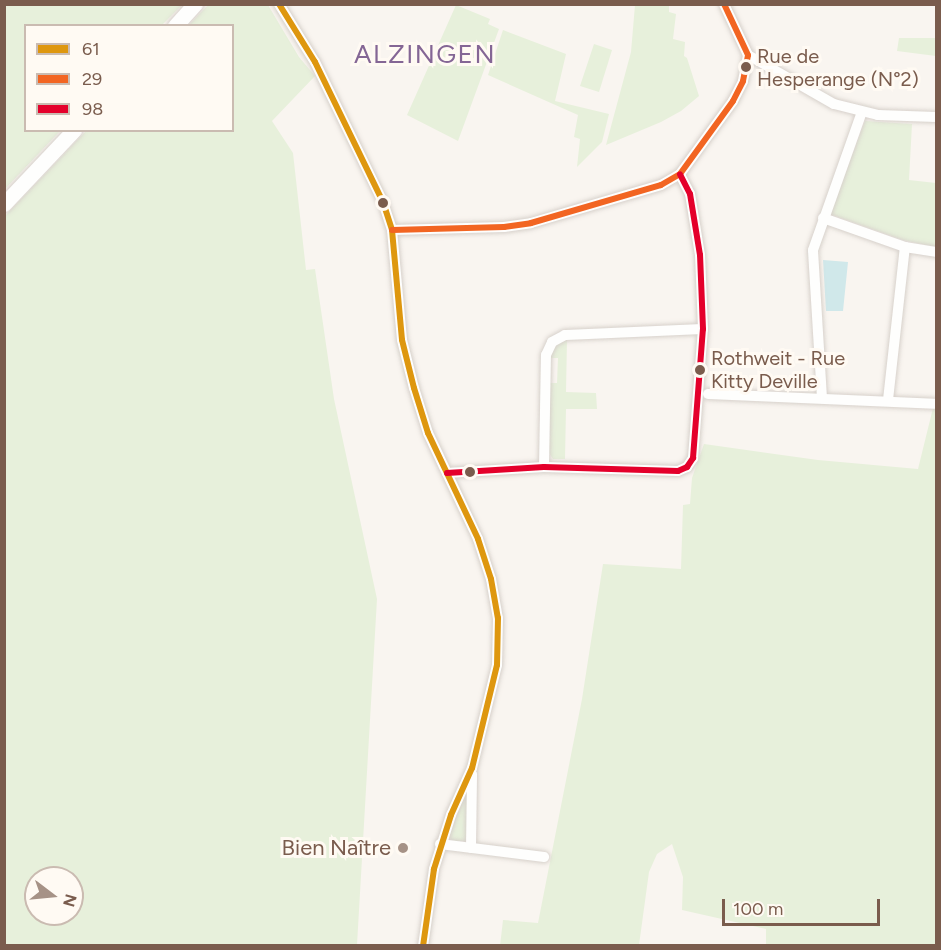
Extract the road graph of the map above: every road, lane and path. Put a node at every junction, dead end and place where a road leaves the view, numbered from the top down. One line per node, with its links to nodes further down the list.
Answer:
1 (195, 4): 4 (main road)
2 (279, 4): 12 (street)
3 (724, 4): 5 (street)
4 (177, 24)
5 (748, 55): 6 (street); 9 (street)
6 (862, 112): 7 (street); 11 (street)
7 (936, 117)
8 (72, 132): 10 (main road)
9 (680, 174): 12 (street); 15 (street)
10 (4, 204)
11 (822, 218): 13 (street); 17 (street)
12 (392, 230): 21 (street)
13 (905, 247): 14 (street); 18 (street)
14 (936, 252)
15 (703, 329): 20 (street); 20 (street)
16 (708, 394): 17 (street)
17 (822, 398): 18 (street)
18 (888, 400): 19 (street)
19 (935, 404)
20 (544, 467): 21 (street)
21 (447, 472): 22 (street)
22 (472, 768): 23 (street); 24 (street)
23 (441, 844): 24 (street); 26 (street)
24 (471, 848): 25 (street)
25 (544, 857)
26 (423, 945)

